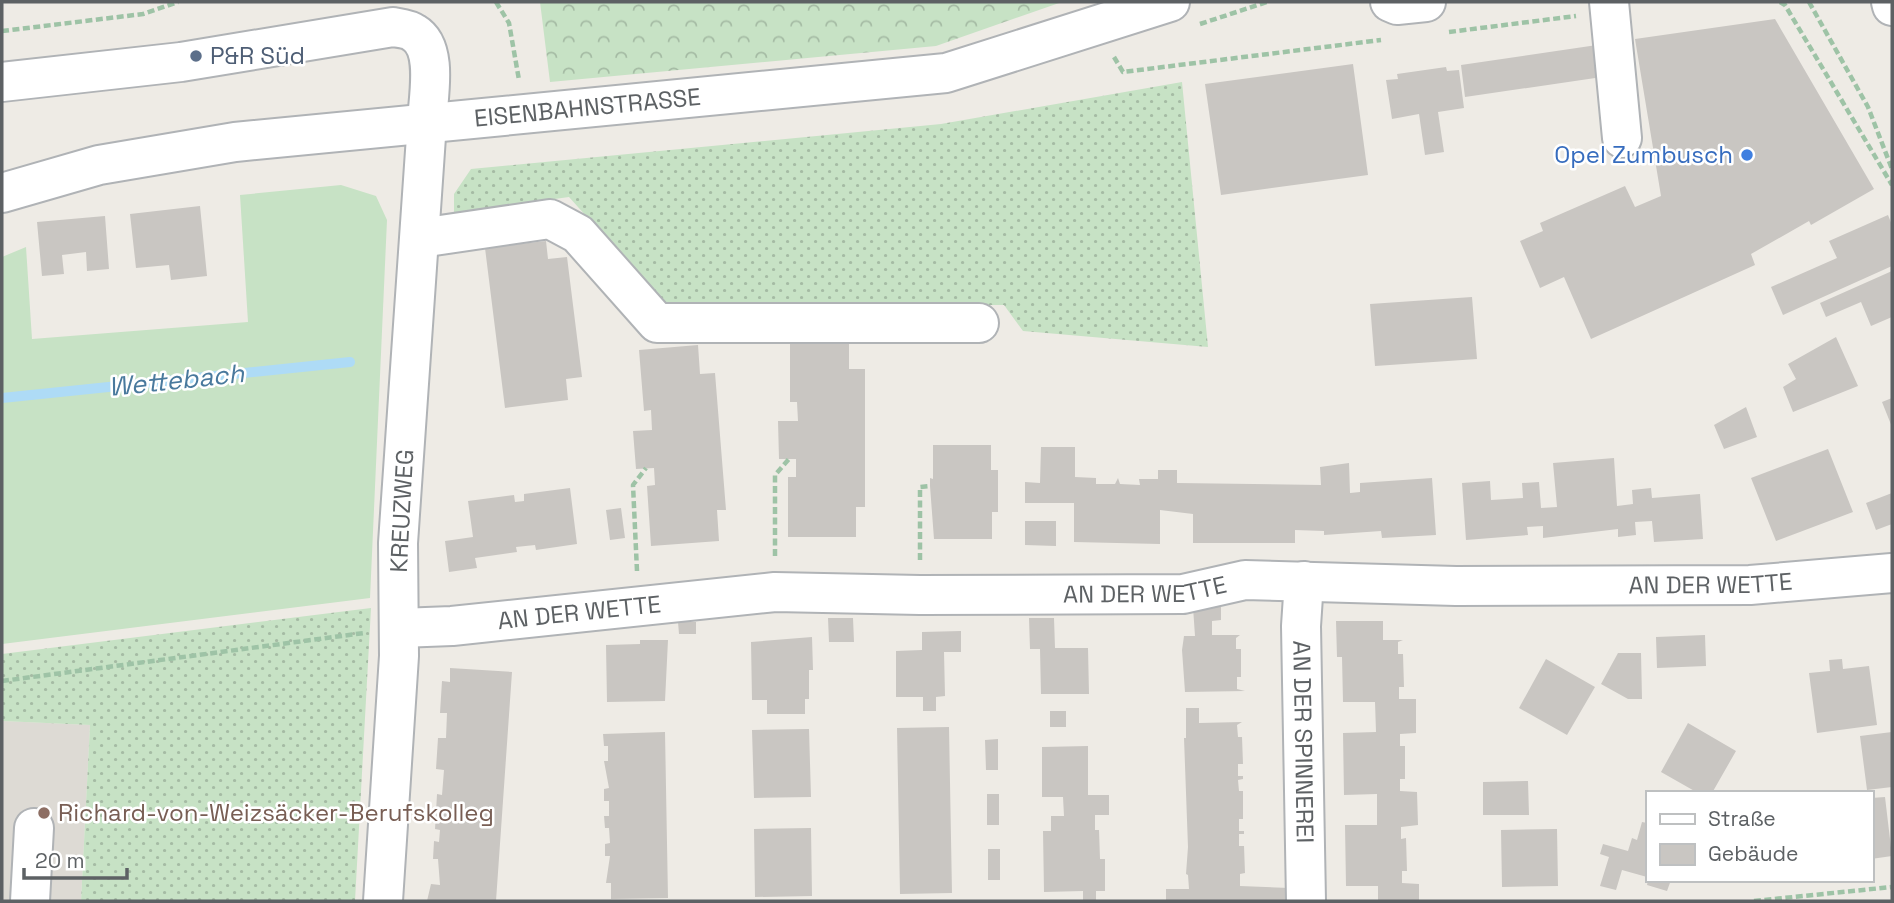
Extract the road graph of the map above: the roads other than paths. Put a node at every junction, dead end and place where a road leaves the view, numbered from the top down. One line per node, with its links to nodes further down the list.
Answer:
1 (1170, 2): 6 (street, EISENBAHNSTRASSE)
2 (1390, 2): 4 (street)
3 (1610, 7): 7 (street)
4 (1432, 17)
5 (2, 82): 6 (street, KREUZWEG)
6 (427, 122): 8 (street, EISENBAHNSTRASSE); 9 (street, KREUZWEG)
7 (1622, 138)
8 (2, 193)
9 (420, 238): 10 (street); 13 (street, KREUZWEG)
10 (979, 323)
11 (1892, 573): 12 (street, AN DER WETTE)
12 (1304, 582): 13 (street, AN DER WETTE); 17 (street, AN DER SPINNEREI)
13 (400, 628): 16 (street, KREUZWEG)
14 (34, 828): 15 (street)
15 (21, 889)
16 (383, 901)
17 (1306, 901)

